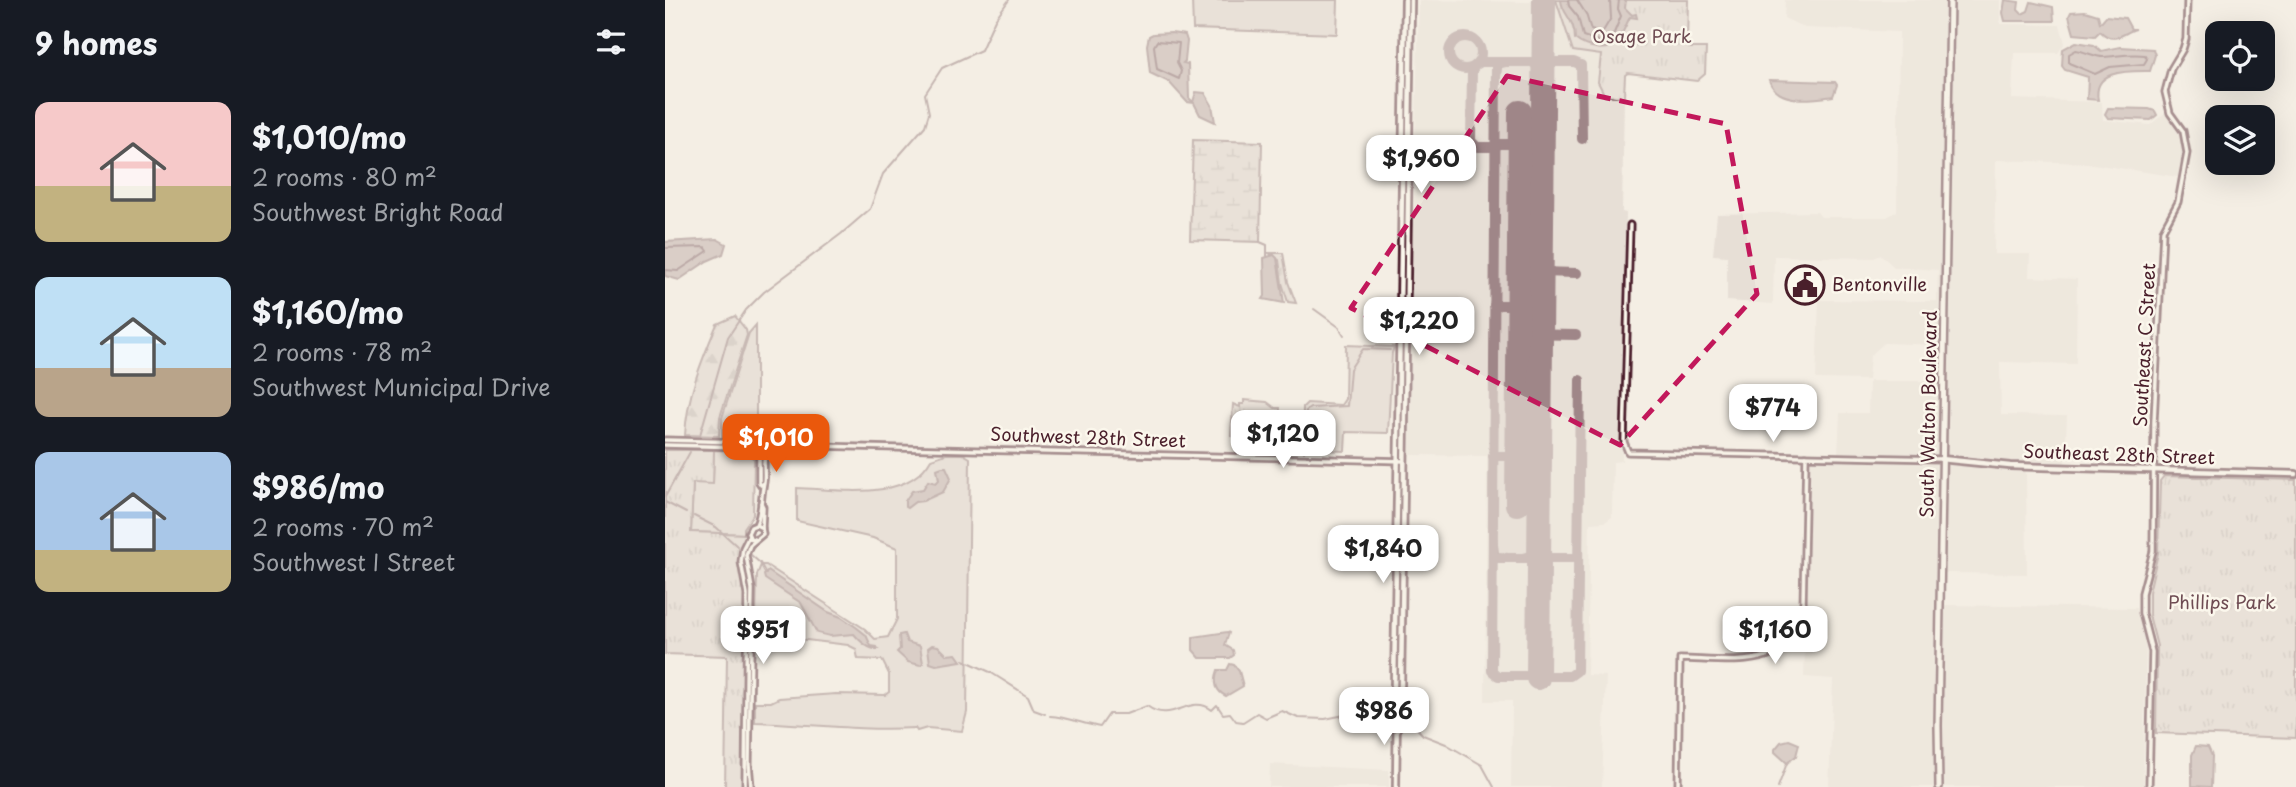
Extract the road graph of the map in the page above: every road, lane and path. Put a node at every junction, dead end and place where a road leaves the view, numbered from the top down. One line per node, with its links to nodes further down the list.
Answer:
1 (1405, 0): 14 (main road)
2 (1411, 0): 14 (main road)
3 (1950, 0): 13 (main road, South Walton Boulevard)
4 (2187, 0): 15 (street, Southeast C Street)
5 (1630, 225): 12 (street)
6 (755, 437): 7 (street); 8 (street); 10 (street)
7 (768, 438): 9 (street, Southwest 28th Street); 11 (street)
8 (665, 442): 10 (street)
9 (789, 444): 11 (street, Southwest 28th Street); 14 (street, Southwest 28th Street)
10 (755, 449): 11 (street); 17 (street)
11 (768, 449): 17 (street)
12 (1806, 456): 13 (street); 26 (street)
13 (1941, 460): 15 (main road, Southeast 28th Street); 27 (main road, South Walton Boulevard)
14 (1401, 461): 25 (main road)
15 (2155, 471): 16 (main road, Southeast 28th Street); 28 (street, Southeast C Street)
16 (2296, 474)
17 (761, 485): 18 (street)
18 (761, 502): 19 (street); 20 (street)
19 (756, 525): 20 (street); 21 (street)
20 (762, 528): 22 (street)
21 (749, 536): 22 (street); 23 (street)
22 (756, 540): 24 (street)
23 (745, 787)
24 (751, 787)
25 (1396, 787)
26 (1678, 787)
27 (1939, 787)
28 (2148, 787)

